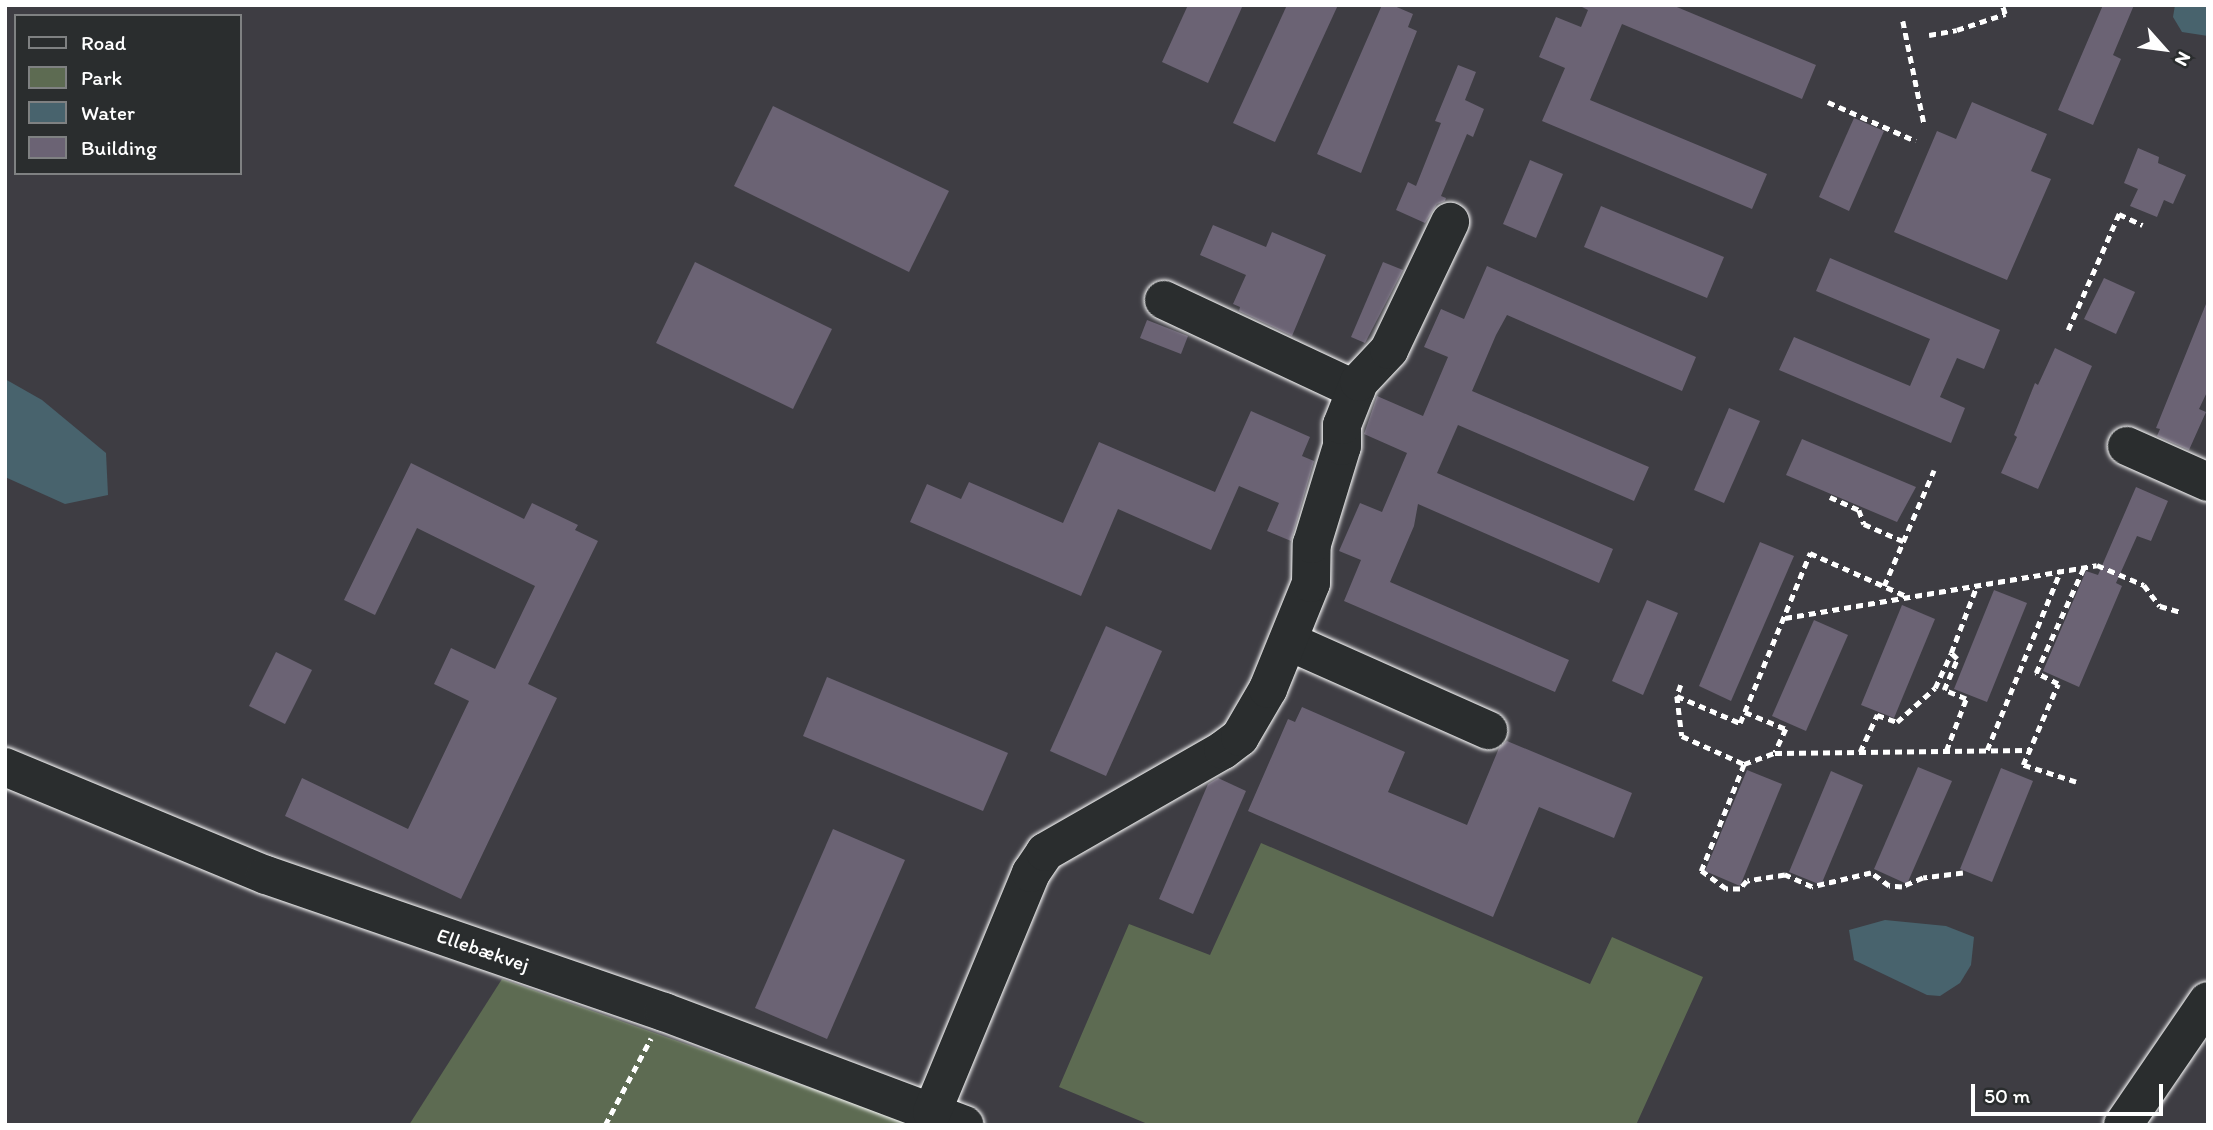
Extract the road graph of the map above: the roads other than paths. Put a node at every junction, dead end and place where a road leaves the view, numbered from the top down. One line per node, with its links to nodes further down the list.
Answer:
1 (1450, 222): 3 (street)
2 (1164, 300): 3 (street)
3 (1356, 390): 6 (street)
4 (2127, 446): 5 (street)
5 (2208, 482)
6 (1290, 642): 7 (street); 10 (street)
7 (1488, 730)
8 (5, 768): 10 (street, Ellebækvej)
9 (2208, 1001): 11 (street)
10 (948, 1118)
11 (2123, 1125)

